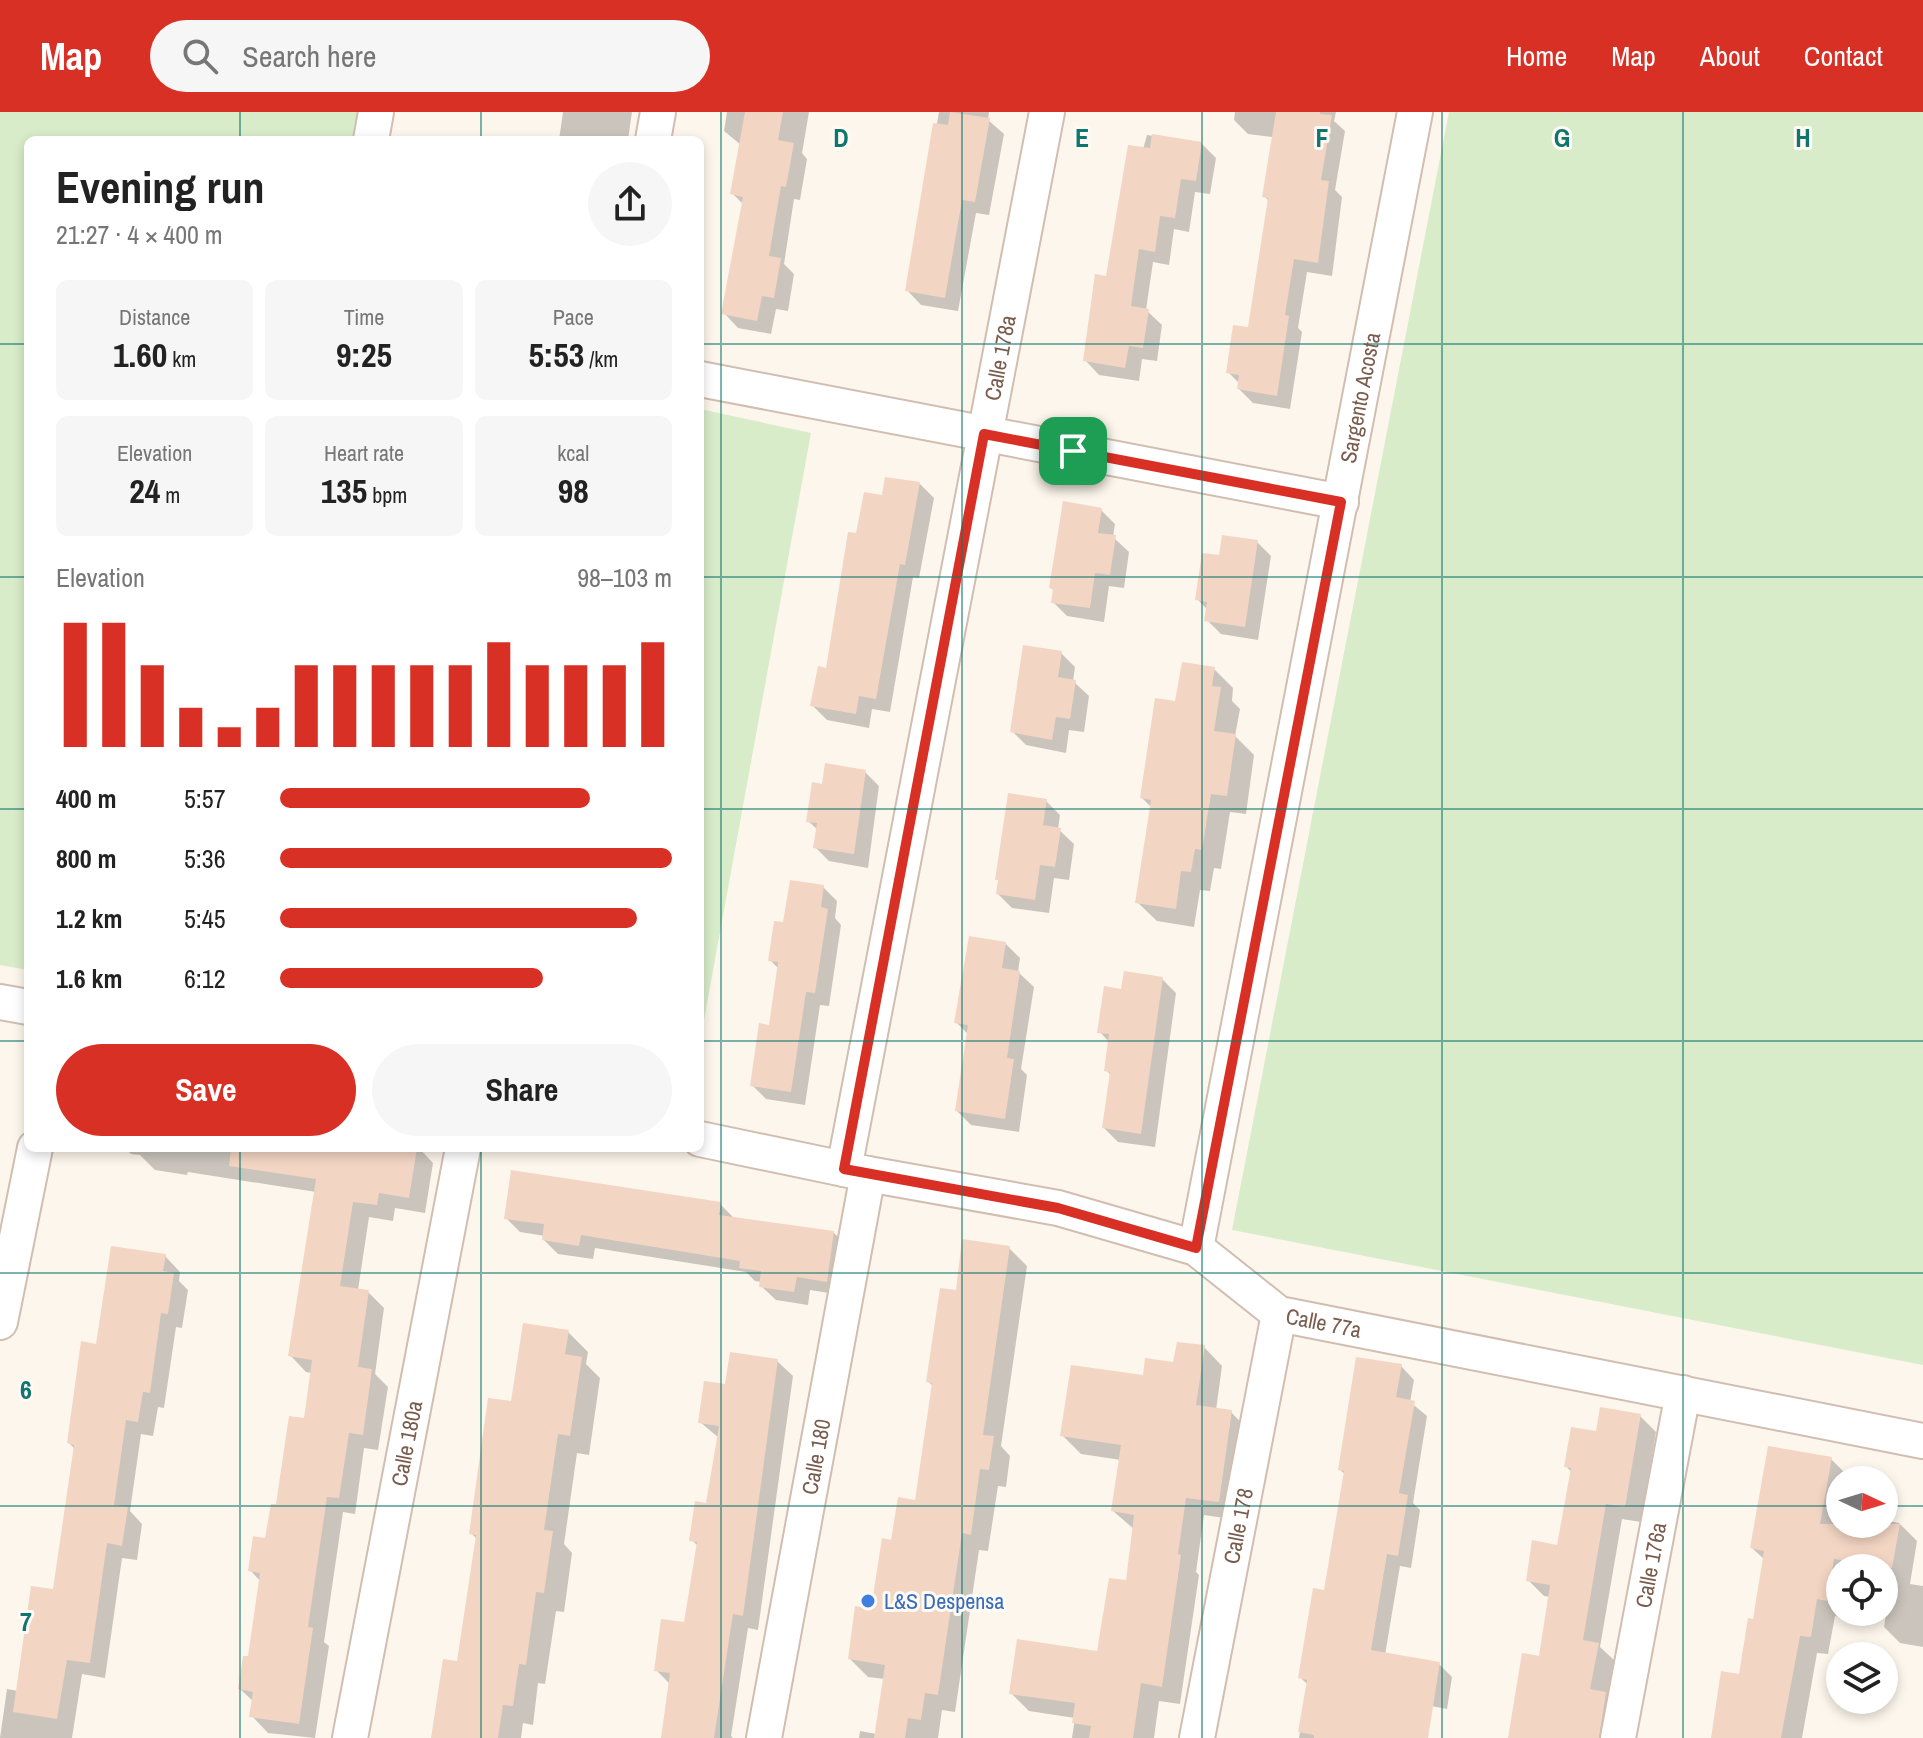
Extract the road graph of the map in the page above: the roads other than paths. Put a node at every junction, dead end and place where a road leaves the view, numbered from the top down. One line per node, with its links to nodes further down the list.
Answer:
1 (376, 112): 5 (street)
2 (658, 112): 6 (street)
3 (1047, 112): 8 (street, Calle 178a)
4 (1415, 112): 9 (street, Sargento Acosta)
5 (372, 136)
6 (654, 136)
7 (704, 380): 8 (street)
8 (984, 434): 9 (street); 15 (street, Calle 178a)
9 (1341, 502): 16 (street, Sargento Acosta)
10 (0, 1002): 11 (street)
11 (24, 1006)
12 (704, 1140): 15 (street, Calle 77a)
13 (34, 1152): 18 (street)
14 (462, 1152): 21 (street, Calle 180a)
15 (856, 1171): 16 (street, Calle 77a); 22 (street, Calle 180)
16 (1196, 1248): 17 (street, Calle 77a)
17 (1279, 1314): 19 (street, Calle 77a); 23 (street, Calle 178)
18 (0, 1322)
19 (1683, 1393): 20 (street, Calle 77a); 24 (street, Calle 176a)
20 (1923, 1441)
21 (350, 1738)
22 (764, 1738)
23 (1197, 1738)
24 (1618, 1738)

